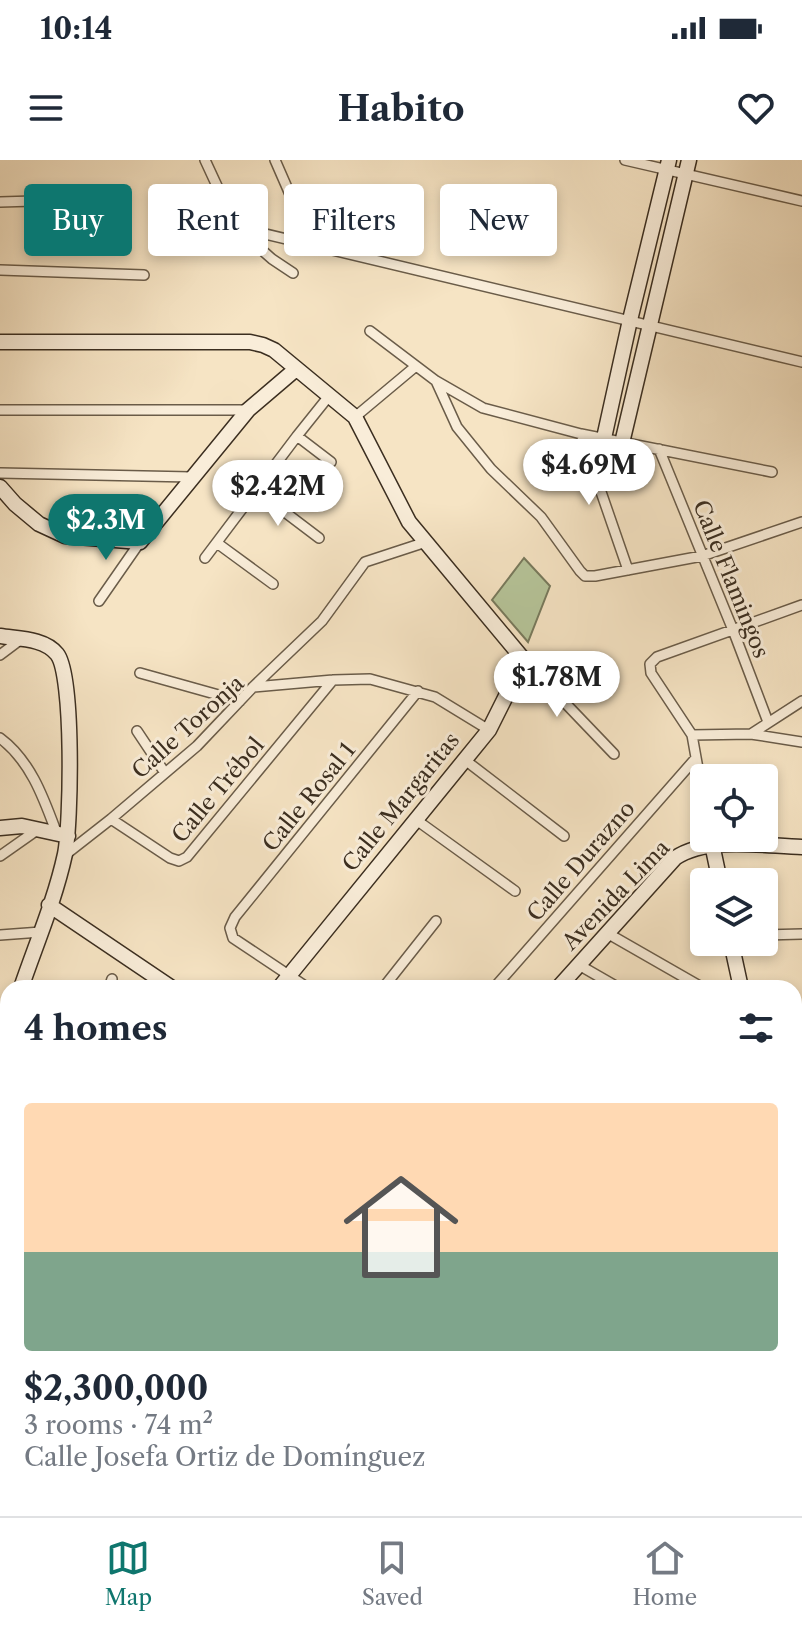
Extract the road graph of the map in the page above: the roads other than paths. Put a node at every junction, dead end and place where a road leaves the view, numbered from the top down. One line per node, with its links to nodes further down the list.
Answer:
1 (205, 160): 6 (street)
2 (275, 160): 7 (street)
3 (625, 160): 4 (street)
4 (668, 165): 5 (street); 16 (street)
5 (687, 167): 9 (street); 17 (street)
6 (216, 184)
7 (285, 184)
8 (24, 201): 10 (street)
9 (802, 201)
10 (0, 202)
11 (268, 255): 14 (street)
12 (352, 256): 16 (street)
13 (0, 270): 15 (street)
14 (293, 273)
15 (144, 275)
16 (630, 321): 17 (street); 30 (street)
17 (648, 325): 20 (street); 31 (street)
18 (370, 331): 21 (street)
19 (0, 342): 22 (street)
20 (802, 362)
21 (416, 366): 23 (street); 27 (street)
22 (296, 369): 24 (street); 26 (street)
23 (436, 381): 28 (street); 46 (street)
24 (329, 396): 27 (street); 29 (street)
25 (0, 410): 26 (street)
26 (248, 410): 36 (street)
27 (355, 417): 42 (street)
28 (581, 434): 30 (street); 46 (street)
29 (297, 436): 33 (street); 38 (street)
30 (604, 438): 31 (street)
31 (622, 443): 32 (street)
32 (659, 449): 34 (street); 44 (street, Calle Flamingos)
33 (331, 462)
34 (772, 472)
35 (0, 473): 36 (street)
36 (191, 477): 41 (street)
37 (0, 487): 41 (street)
38 (257, 491): 40 (street); 43 (street)
39 (802, 522): 44 (street)
40 (319, 538)
41 (140, 542): 48 (street)
42 (426, 542): 54 (street); 57 (street)
43 (217, 543): 45 (street); 47 (street)
44 (702, 556): 46 (street); 50 (street, Calle Flamingos)
45 (205, 558)
46 (628, 570)
47 (273, 584)
48 (99, 601)
49 (802, 605): 50 (street)
50 (733, 630): 61 (street, Calle Flamingos); 65 (street)
51 (0, 636): 52 (street)
52 (20, 640): 53 (street); 77 (street)
53 (0, 655)
54 (524, 660): 62 (street, Calle Margaritas); 68 (street)
55 (140, 673): 59 (street)
56 (333, 680): 57 (street, Calle Toronja); 58 (street, Calle Toronja); 73 (street, Calle Trébol)
57 (253, 687): 59 (street, Calle Toronja)
58 (418, 691): 62 (street, Calle Toronja); 94 (street, Calle Rosal 1)
59 (240, 701): 72 (street, Calle Toronja)
60 (802, 701): 61 (street)
61 (768, 722): 64 (street)
62 (489, 730): 70 (street, Calle Margaritas)
63 (137, 731): 72 (street)
64 (751, 734): 65 (street); 67 (street)
65 (692, 735): 69 (street)
66 (0, 738): 77 (street)
67 (802, 742)
68 (614, 754)
69 (696, 758): 71 (street); 100 (street, Calle Durazno)
70 (465, 760): 74 (street, Calle Margaritas); 78 (street)
71 (697, 764)
72 (165, 773): 73 (street, Calle Toronja)
73 (111, 819): 83 (street, Calle Toronja)
74 (415, 819): 84 (street); 94 (street, Calle Margaritas)
75 (0, 828): 76 (street)
76 (37, 830): 77 (street); 82 (street)
77 (62, 835): 83 (street)
78 (564, 836)
79 (778, 845): 80 (street)
80 (802, 847)
81 (690, 850): 88 (street, Avenida Lima)
82 (0, 856)
83 (64, 856): 85 (street)
84 (515, 891)
85 (49, 905): 87 (street); 96 (street)
86 (436, 921): 99 (street)
87 (41, 932): 90 (street); 95 (street)
88 (607, 933): 93 (street, Avenida Lima); 103 (street)
89 (802, 934): 91 (street)
90 (0, 935)
91 (778, 935)
92 (734, 956): 104 (street)
93 (579, 965): 101 (street, Avenida Lima); 102 (street)
94 (289, 975): 97 (street, Calle Margaritas); 98 (street)
95 (24, 980)
96 (160, 980)
97 (285, 980)
98 (296, 980)
99 (389, 980)
100 (501, 980)
101 (565, 980)
102 (605, 980)
103 (689, 980)
104 (739, 980)

